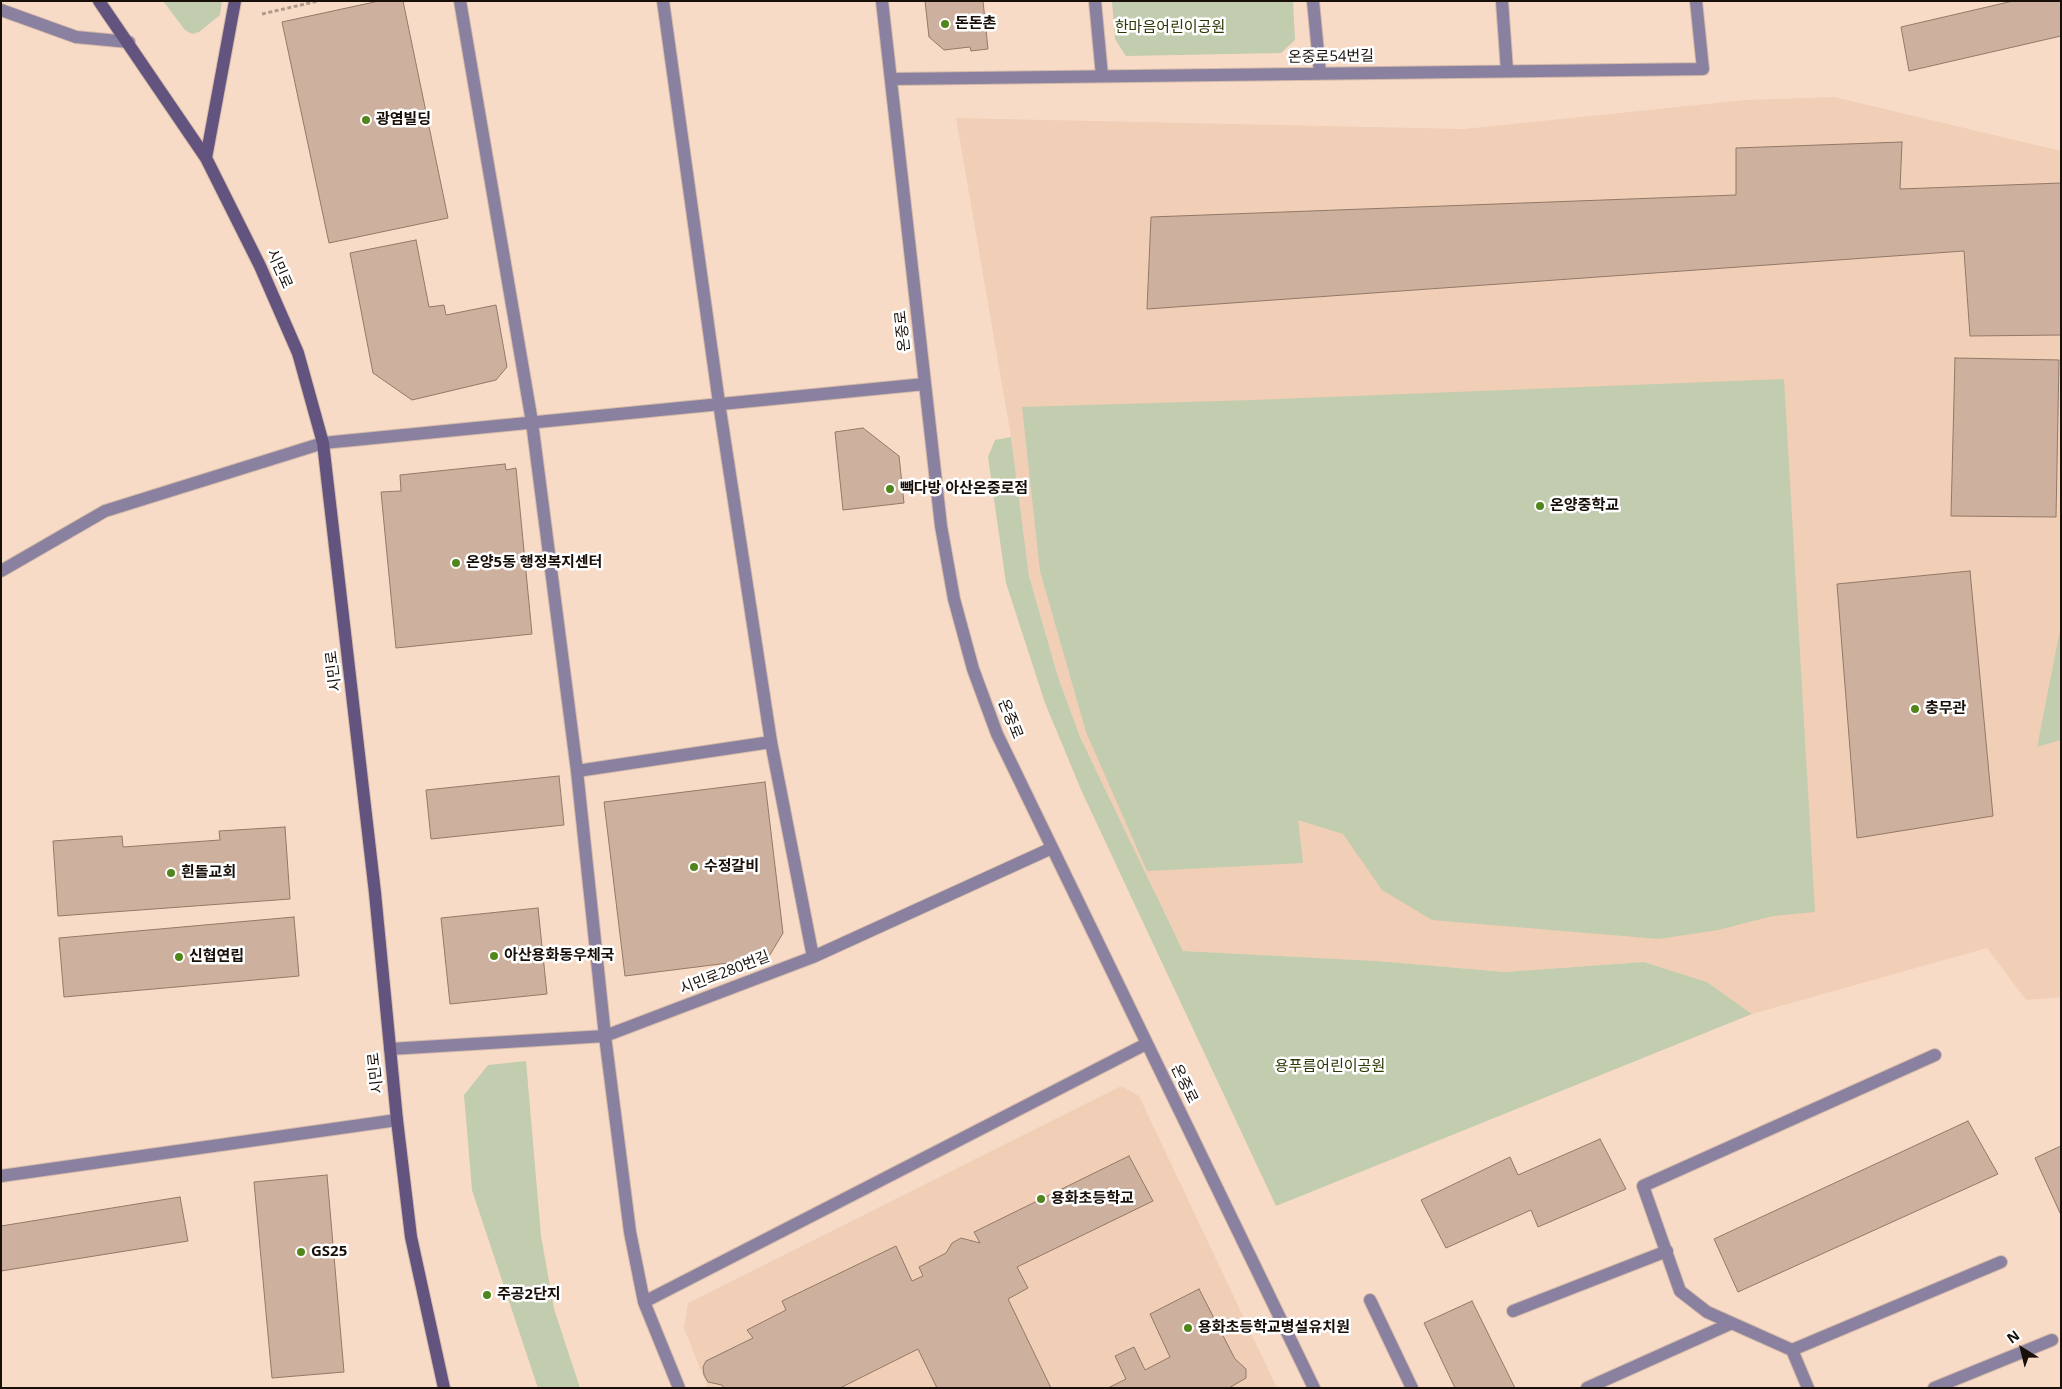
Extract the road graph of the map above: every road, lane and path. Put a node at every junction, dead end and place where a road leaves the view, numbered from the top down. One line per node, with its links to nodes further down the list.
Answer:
1 (99, 1): 13 (main road, 시민로)
2 (235, 1): 18 (main road)
3 (318, 1): 12 (path)
4 (460, 1): 21 (street)
5 (663, 1): 20 (street)
6 (882, 1): 17 (street, 온중로)
7 (1095, 1): 16 (street)
8 (1313, 1): 15 (street)
9 (1502, 1): 14 (street)
10 (1696, 1): 14 (street, 온중로54번길)
11 (1, 10): 13 (street)
12 (262, 14)
13 (129, 42): 18 (main road, 시민로)
14 (1507, 71): 15 (street, 온중로54번길)
15 (1320, 73): 16 (street, 온중로54번길)
16 (1102, 76): 17 (street, 온중로54번길)
17 (891, 79): 19 (street, 온중로)
18 (206, 158): 22 (main road, 시민로)
19 (925, 384): 20 (street); 26 (street, 온중로)
20 (719, 404): 21 (street); 24 (street)
21 (532, 422): 22 (street); 25 (street)
22 (323, 442): 23 (street); 30 (main road, 시민로)
23 (1, 571)
24 (771, 742): 25 (street); 27 (street)
25 (577, 772): 28 (street)
26 (1052, 848): 27 (street, 시민로280번길); 29 (street, 온중로)
27 (813, 957): 28 (street, 시민로280번길)
28 (604, 1036): 30 (street, 시민로280번길); 37 (street)
29 (1146, 1044): 37 (street); 44 (street, 온중로)
30 (390, 1049): 32 (main road, 시민로)
31 (1934, 1055): 34 (street)
32 (397, 1120): 33 (street); 42 (main road, 시민로)
33 (1, 1176)
34 (1667, 1251): 38 (street); 39 (street)
35 (2001, 1262): 41 (street)
36 (1370, 1300): 45 (street)
37 (644, 1302): 43 (street)
38 (1513, 1311)
39 (1732, 1323): 41 (street); 46 (street)
40 (2052, 1340): 48 (street)
41 (1792, 1350): 47 (street)
42 (444, 1388)
43 (679, 1388)
44 (1314, 1388)
45 (1412, 1388)
46 (1587, 1388)
47 (1808, 1388)
48 (1934, 1388)

